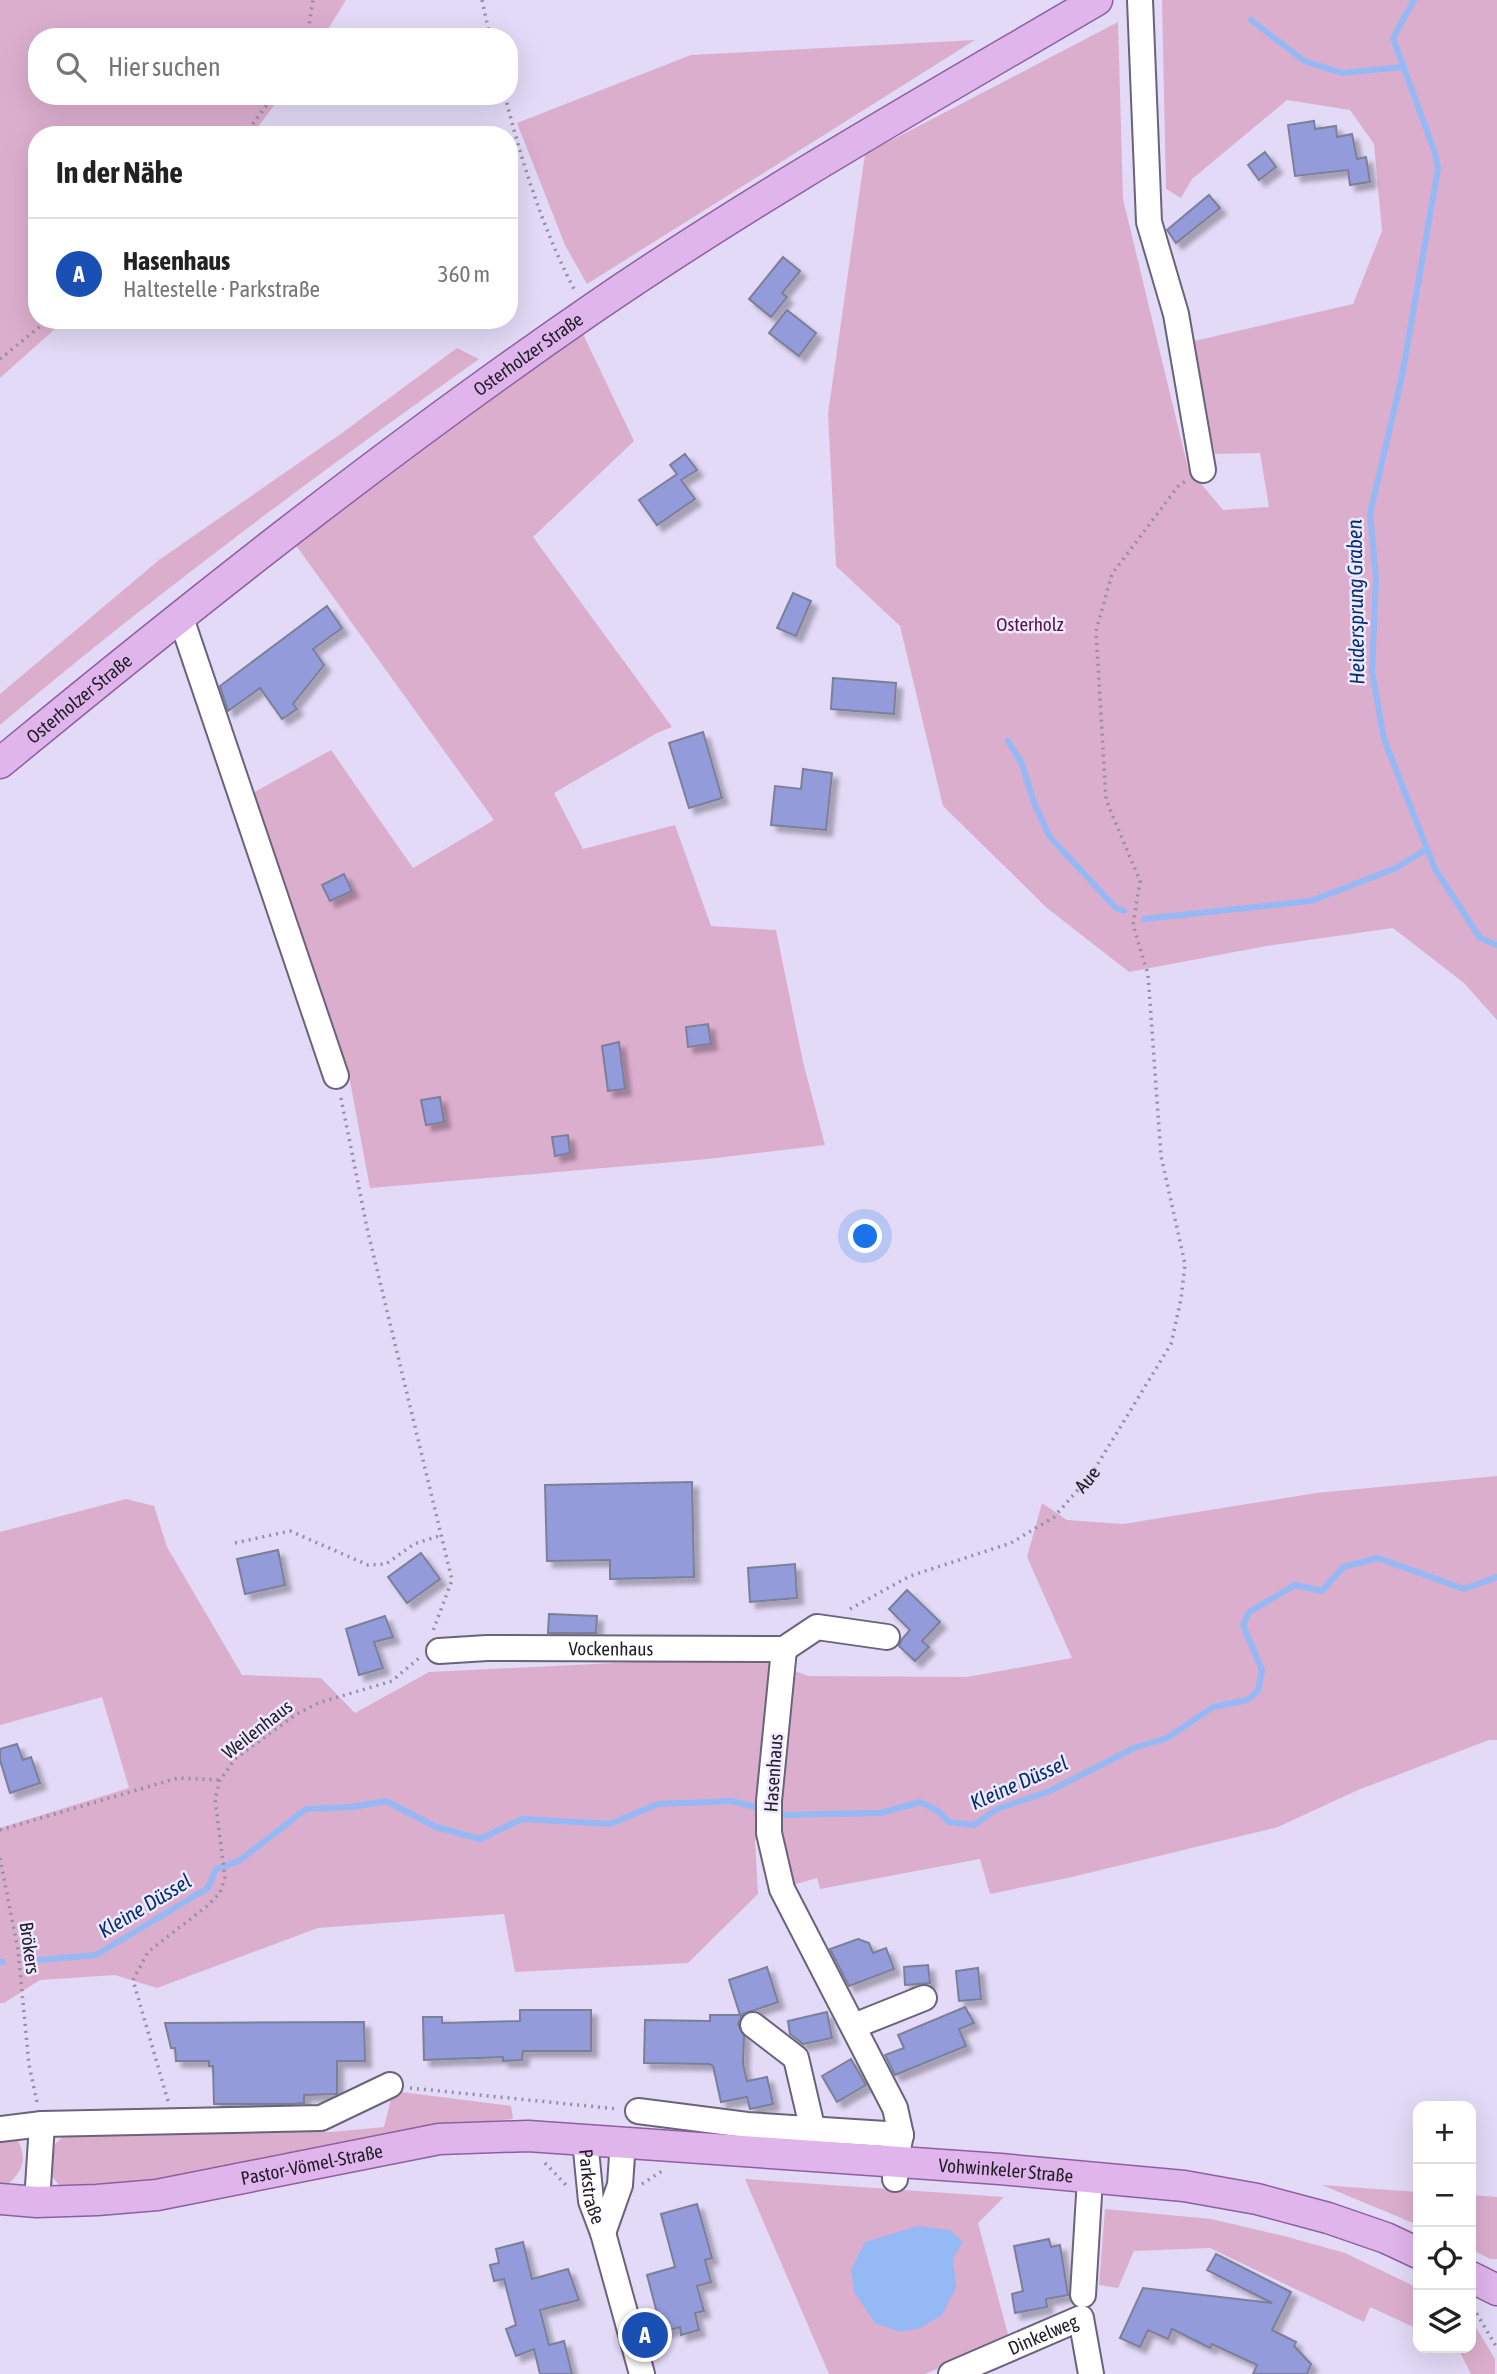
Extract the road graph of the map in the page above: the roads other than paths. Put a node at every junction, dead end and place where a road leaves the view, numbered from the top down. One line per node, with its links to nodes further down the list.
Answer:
1 (1097, 0): 4 (main road, Osterholzer Straße)
2 (1140, 0): 3 (street)
3 (1203, 470)
4 (180, 615): 5 (main road, Osterholzer Straße); 6 (street)
5 (0, 763)
6 (336, 1076)
7 (887, 1637): 8 (street)
8 (783, 1649): 9 (street, Vockenhaus); 12 (street, Hasenhaus)
9 (439, 1651)
10 (924, 1998): 12 (street)
11 (753, 2025): 17 (street)
12 (854, 2026): 20 (street, Hasenhaus)
13 (390, 2085): 15 (street)
14 (638, 2111): 17 (street, Vohwinkeler Straße)
15 (42, 2124): 16 (street); 23 (street)
16 (0, 2129)
17 (813, 2131): 20 (street, Vohwinkeler Straße)
18 (585, 2140): 19 (main road, Vohwinkeler Straße); 23 (main road, Pastor-Vömel-Straße); 24 (street, Parkstraße)
19 (623, 2141): 20 (main road, Vohwinkeler Straße); 24 (street, Parkstraße)
20 (897, 2159): 21 (main road, Vohwinkeler Straße)
21 (1090, 2178): 25 (main road, Vohwinkeler Straße); 28 (street, Dinkelweg)
22 (0, 2199): 23 (main road, Pastor-Vömel-Straße)
23 (37, 2202)
24 (603, 2233): 29 (street, Parkstraße)
25 (1413, 2251)
26 (1476, 2280): 27 (main road)
27 (1497, 2290)
28 (1083, 2295)
29 (642, 2374)
30 (951, 2374): 31 (street, Dinkelweg)
31 (1091, 2374)

